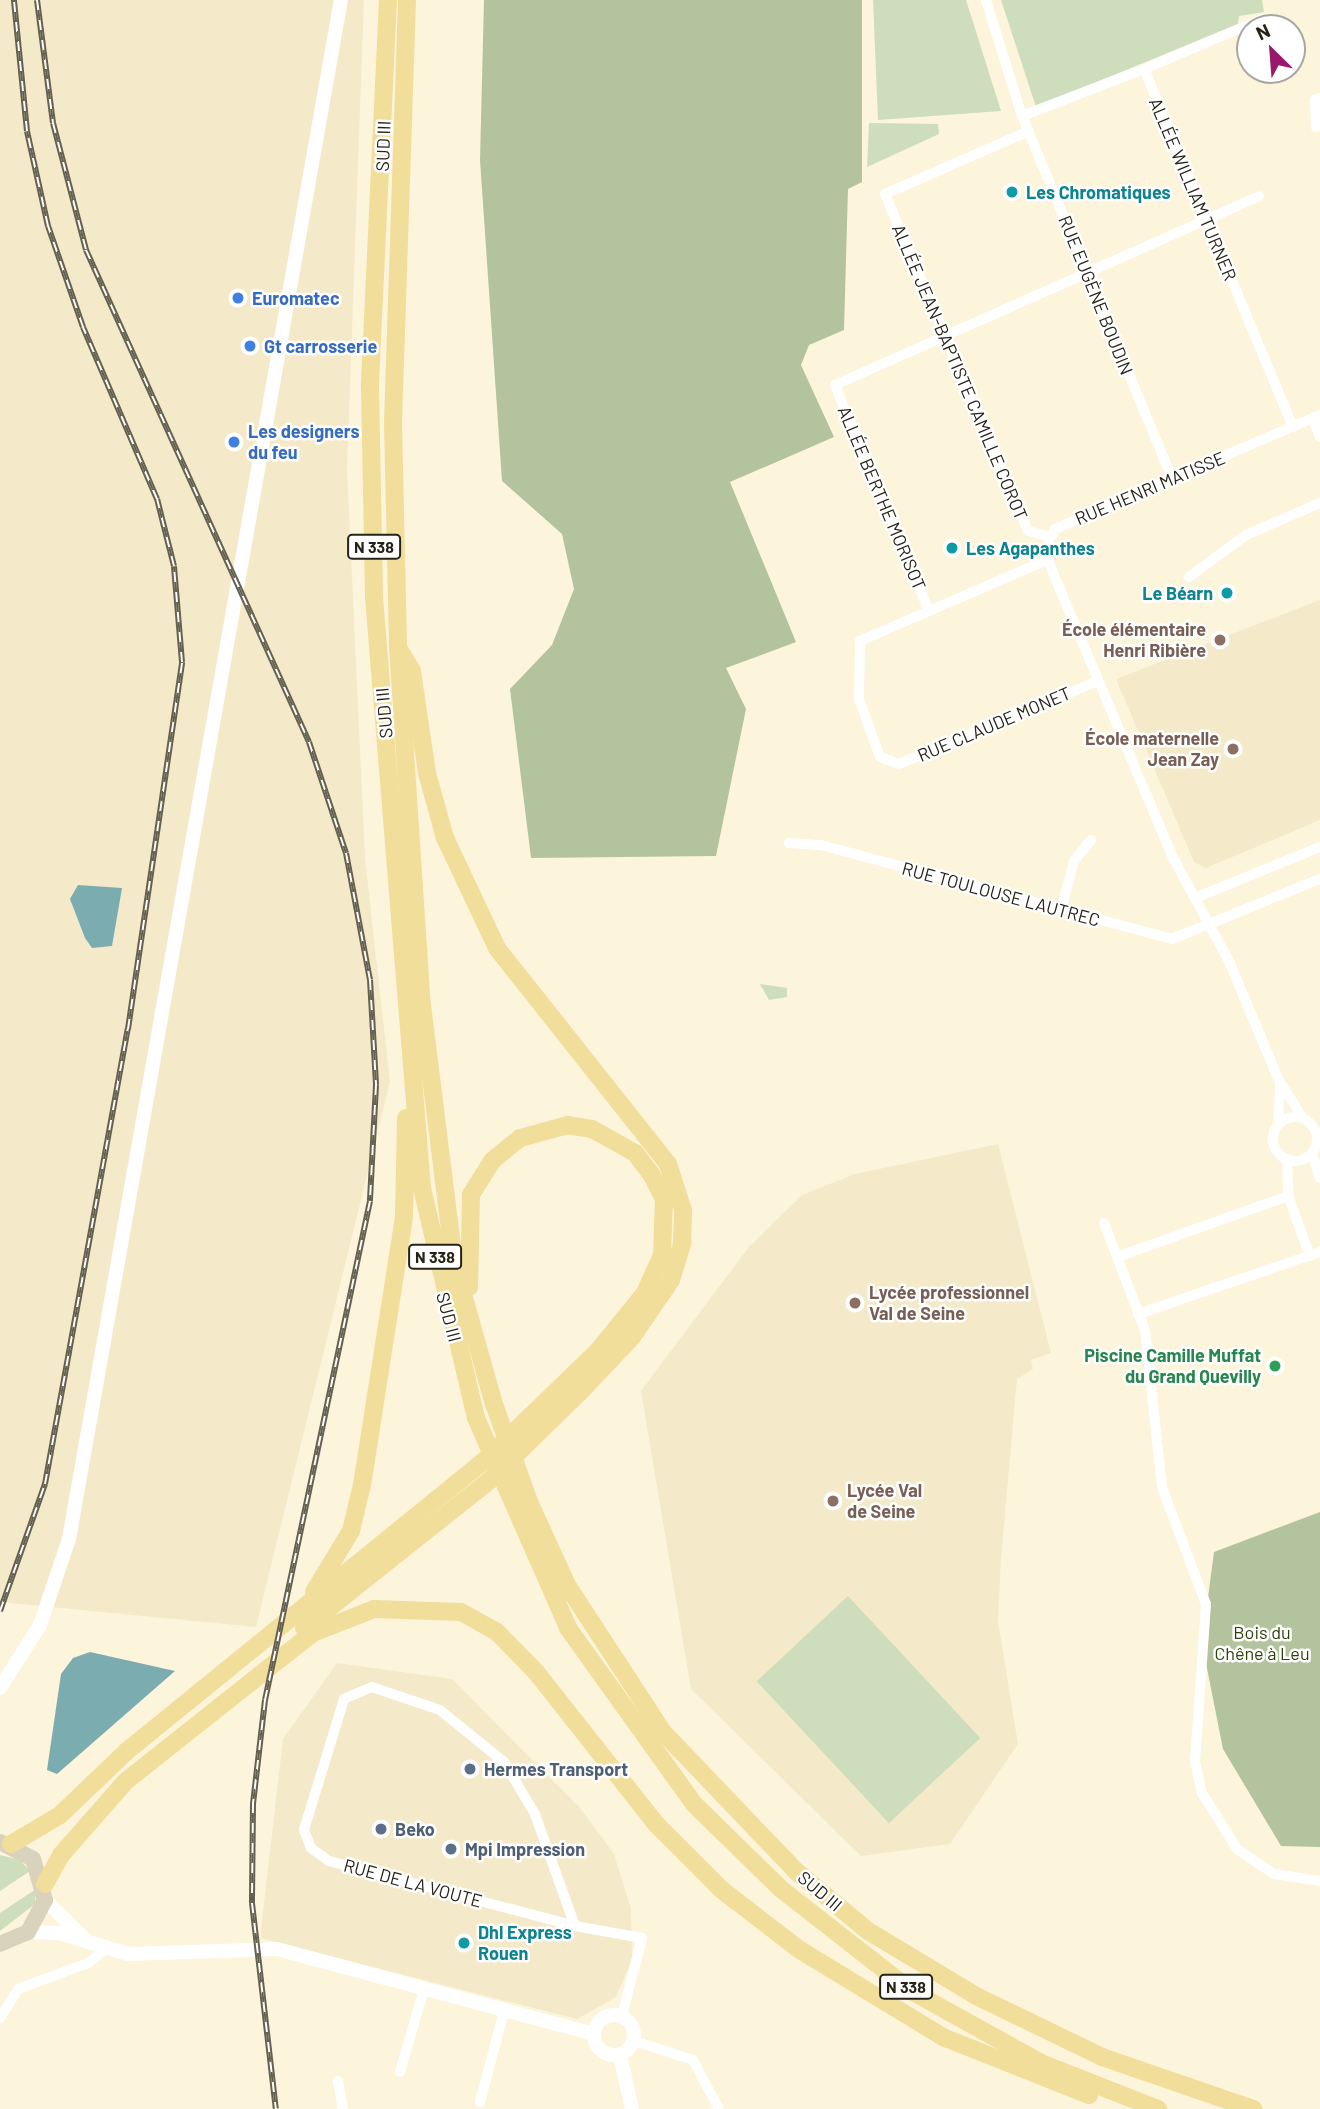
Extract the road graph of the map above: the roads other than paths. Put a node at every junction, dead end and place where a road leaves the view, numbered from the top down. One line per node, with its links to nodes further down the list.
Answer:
1 (341, 0): 49 (street)
2 (388, 0): 34 (highway, SUD III / N 338)
3 (407, 0): 24 (highway, SUD III / N 338)
4 (986, 0): 8 (street, RUE EUGÈNE BOUDIN)
5 (1236, 30): 6 (street)
6 (1144, 69): 8 (street); 12 (street, ALLÉE WILLIAM TURNER)
7 (1320, 98): 9 (street)
8 (1022, 116): 10 (street, RUE EUGÈNE BOUDIN)
9 (1317, 127)
10 (1029, 131): 13 (street, RUE EUGÈNE BOUDIN); 14 (street, ALLÉE JEAN-BAPTISTE CAMILLE COROT)
11 (1259, 195): 12 (street)
12 (1206, 220): 13 (street); 16 (street, ALLÉE WILLIAM TURNER)
13 (1088, 275): 14 (street); 18 (street, RUE EUGÈNE BOUDIN)
14 (945, 338): 20 (street, ALLÉE JEAN-BAPTISTE CAMILLE COROT); 23 (street, ALLÉE BERTHE MORISOT)
15 (1316, 417): 16 (street, RUE HENRI MATISSE); 17 (street)
16 (1293, 427): 18 (street, RUE HENRI MATISSE)
17 (1320, 437)
18 (1172, 479): 20 (street, RUE HENRI MATISSE)
19 (1320, 503): 22 (street)
20 (1048, 536): 21 (street)
21 (1047, 560): 23 (street, RUE CLAUDE MONET); 25 (street)
22 (1189, 577)
23 (929, 611): 25 (street, RUE CLAUDE MONET)
24 (398, 647): 46 (highway, SUD III / N 338); 48 (highway)
25 (1097, 681): 30 (street)
26 (1091, 841): 31 (street)
27 (789, 843): 31 (street, RUE TOULOUSE LAUTREC)
28 (1320, 847): 30 (street)
29 (1320, 878): 32 (street, RUE TOULOUSE LAUTREC)
30 (1195, 898): 32 (street)
31 (1061, 910): 32 (street, RUE TOULOUSE LAUTREC)
32 (1209, 923): 33 (street)
33 (1280, 1083): 35 (street); 36 (street)
34 (414, 1093): 47 (highway); 72 (highway, SUD III / N 338)
35 (1303, 1118): 36 (street); 37 (street)
36 (1278, 1125): 39 (street)
37 (1317, 1127): 38 (street)
38 (1312, 1154): 39 (street); 40 (street)
39 (1287, 1159): 41 (street)
40 (1320, 1178)
41 (1288, 1196): 43 (street); 44 (street)
42 (1104, 1223): 44 (street)
43 (1315, 1254): 45 (street)
44 (1117, 1257): 45 (street)
45 (1138, 1314): 51 (street)
46 (472, 1328): 47 (highway); 73 (highway, SUD III / N 338)
47 (267, 1639): 50 (highway)
48 (261, 1669): 52 (highway); 71 (highway)
49 (0, 1688)
50 (6, 1843): 52 (main road)
51 (1320, 1881)
52 (45, 1892): 54 (main road); 55 (street)
53 (576, 1926): 53 (street, RUE DE LA VOUTE); 60 (street, RUE DE LA VOUTE)
54 (28, 1932): 55 (street); 56 (main road)
55 (87, 1941): 57 (street)
56 (0, 1944)
57 (106, 1949): 58 (street); 61 (street)
58 (424, 1989): 59 (street); 65 (street)
59 (504, 2011): 62 (street); 67 (street)
60 (622, 2016): 62 (street); 63 (street)
61 (0, 2018)
62 (594, 2034): 64 (street)
63 (634, 2041): 64 (street); 70 (street)
64 (620, 2054): 69 (street)
65 (400, 2072)
66 (338, 2081): 68 (street)
67 (480, 2102)
68 (343, 2109)
69 (632, 2109)
70 (719, 2109)
71 (1139, 2109)
72 (1158, 2109)
73 (1253, 2109)

